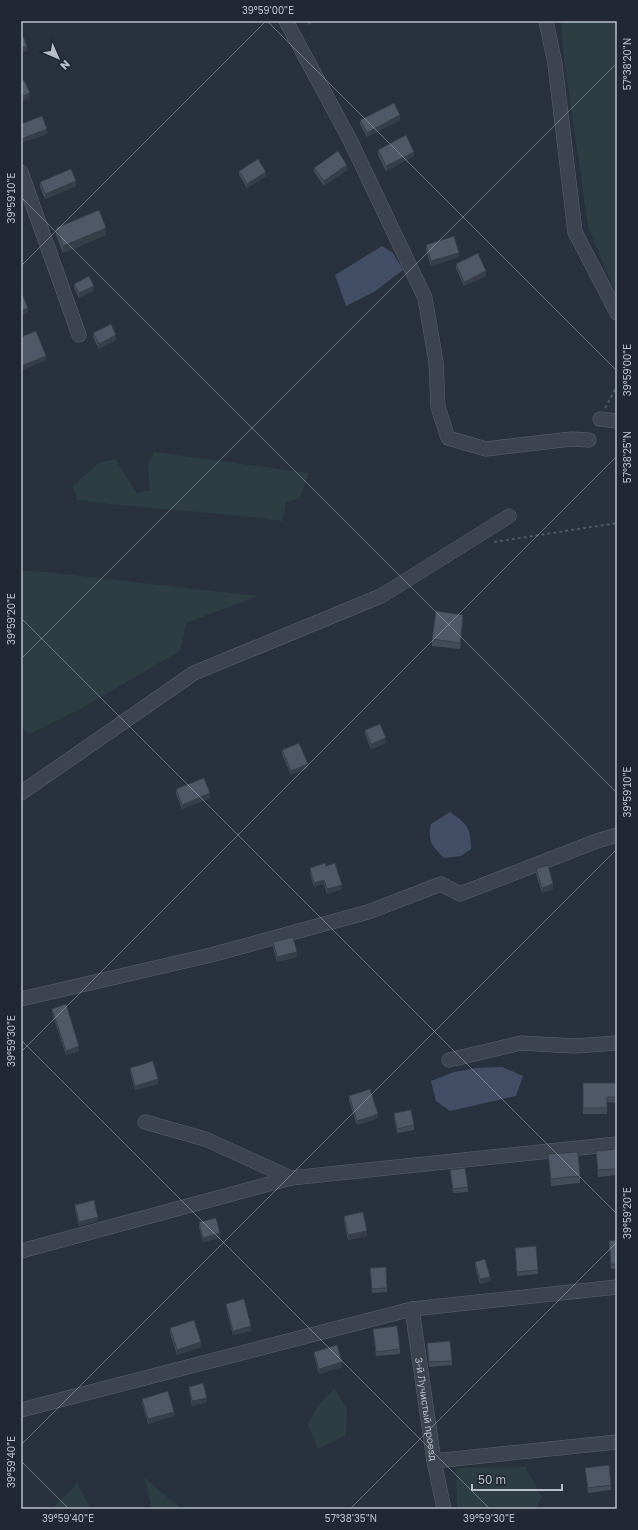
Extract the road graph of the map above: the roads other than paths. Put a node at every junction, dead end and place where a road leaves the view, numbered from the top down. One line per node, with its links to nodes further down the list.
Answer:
1 (286, 21): 8 (street)
2 (546, 21): 4 (street)
3 (21, 172): 5 (street)
4 (617, 314)
5 (79, 335)
6 (600, 419): 7 (street)
7 (617, 421)
8 (589, 440)
9 (509, 516): 10 (street)
10 (21, 794)
11 (617, 835): 12 (street)
12 (21, 999)
13 (617, 1043): 14 (street)
14 (449, 1060)
15 (146, 1122): 17 (street)
16 (617, 1144): 17 (street)
17 (291, 1178): 18 (street)
18 (21, 1251)
19 (617, 1287): 20 (street)
20 (412, 1309): 21 (street); 23 (street, 3-й Лучистый проезд)
21 (21, 1410)
22 (617, 1442): 23 (street)
23 (434, 1461): 24 (street, 3-й Лучистый проезд)
24 (444, 1509)

